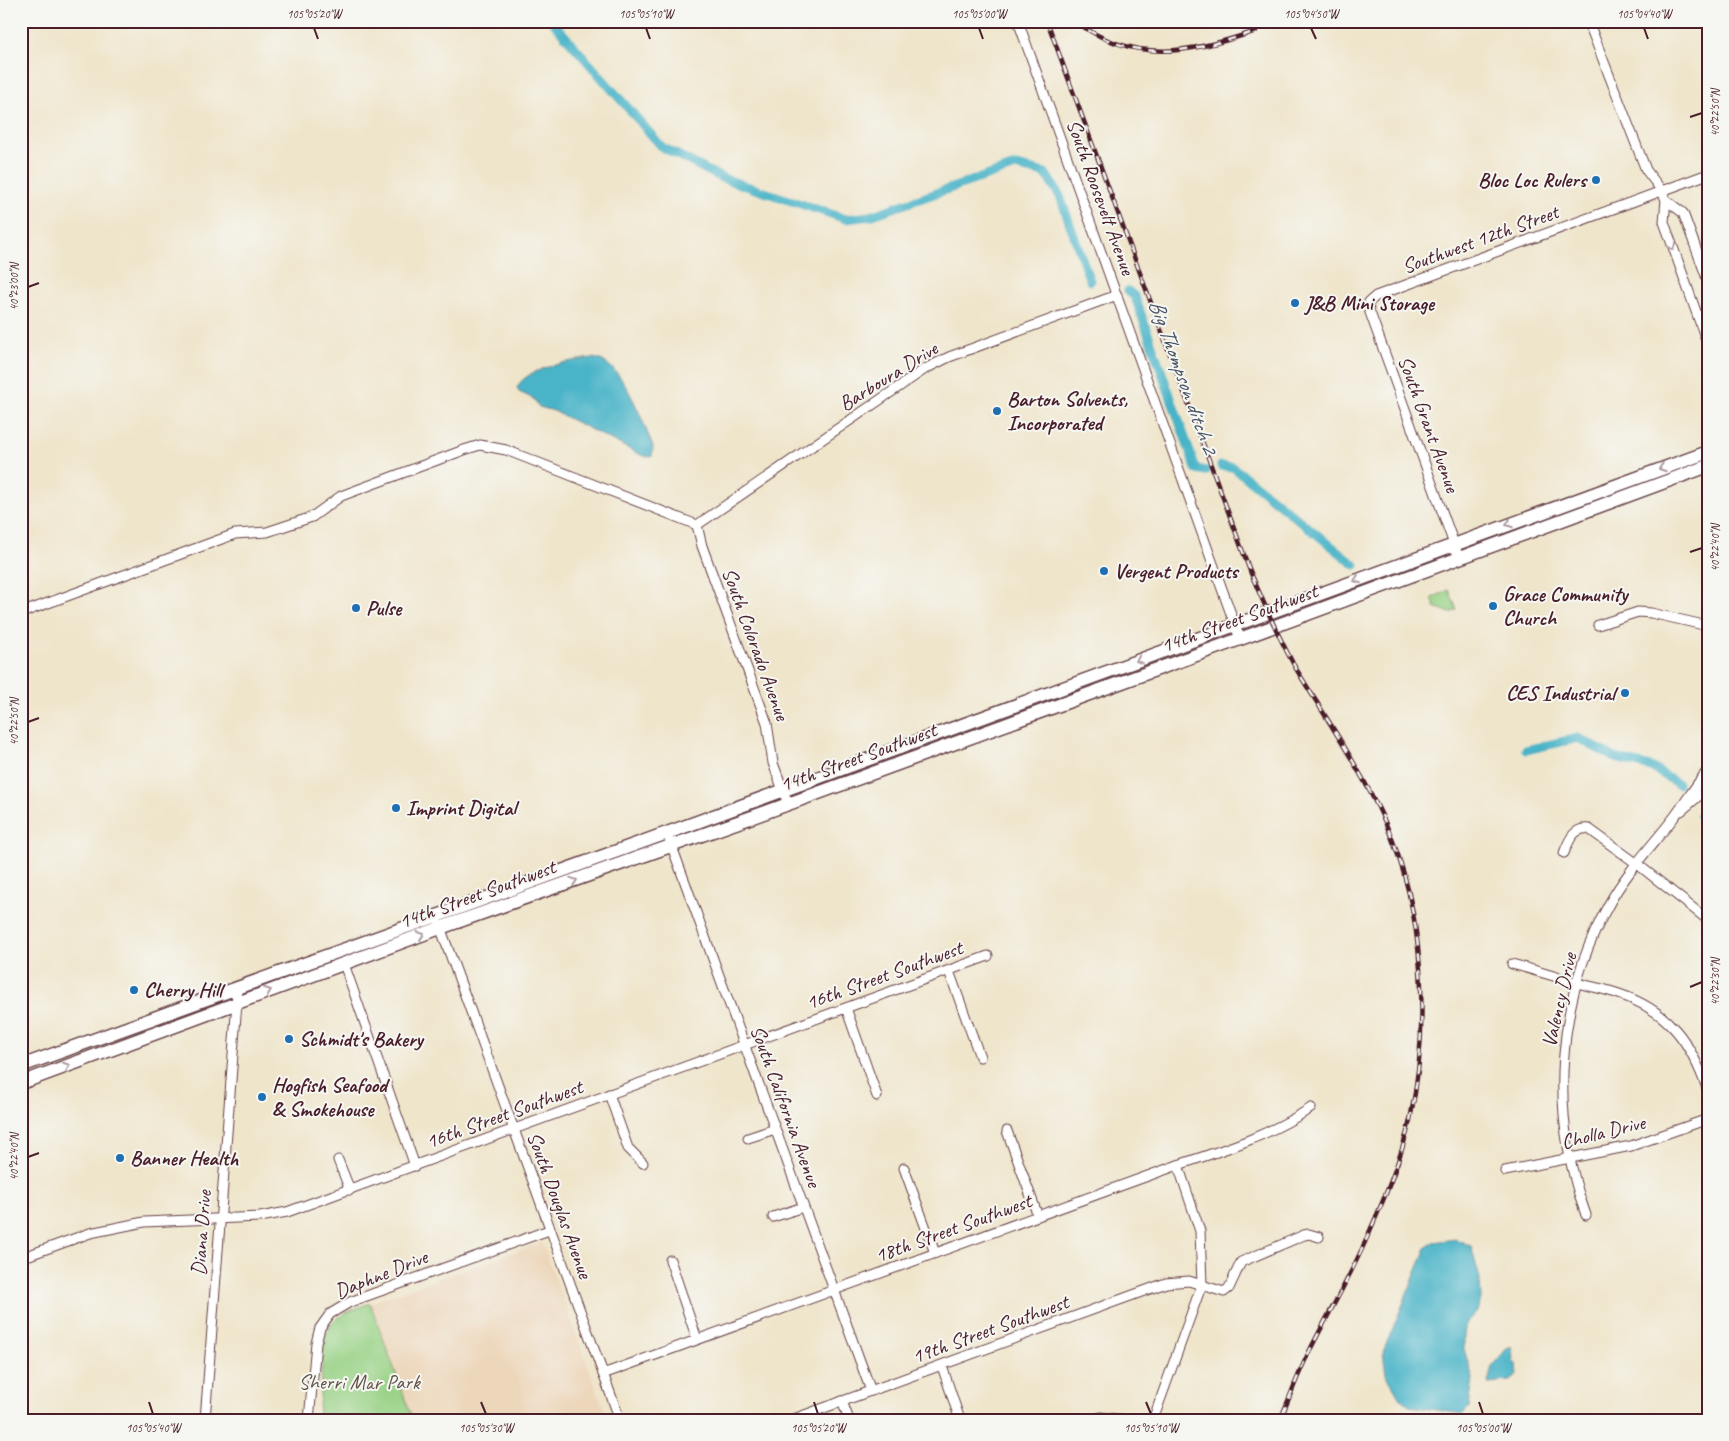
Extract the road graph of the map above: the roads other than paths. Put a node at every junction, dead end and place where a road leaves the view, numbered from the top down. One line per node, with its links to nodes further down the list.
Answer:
1 (1018, 21): 6 (street, South Roosevelt Avenue)
2 (1588, 21): 4 (street)
3 (1708, 174): 4 (street, Southwest 12th Street)
4 (1664, 195): 5 (street); 7 (street, Southwest 12th Street); 8 (street, one-way to 8)
5 (1708, 281)
6 (1118, 295): 11 (street, Barboura Drive); 15 (street, South Roosevelt Avenue)
7 (1369, 302): 12 (street, South Grant Avenue)
8 (1708, 345)
9 (1708, 452): 12 (main road, 14th Street Southwest, one-way to 12)
10 (1708, 466): 13 (main road, 14th Street Southwest)
11 (697, 525): 14 (street); 21 (street, South Colorado Avenue)
12 (1454, 544): 13 (street, South Grant Avenue); 15 (main road, 14th Street Southwest, one-way to 15)
13 (1459, 558): 18 (main road, 14th Street Southwest)
14 (21, 613)
15 (1235, 625): 18 (street, South Roosevelt Avenue); 21 (main road, 14th Street Southwest, one-way to 21)
16 (1598, 625): 17 (street)
17 (1708, 626)
18 (1240, 640): 22 (main road, 14th Street Southwest)
19 (1708, 770): 23 (street, Valency Drive)
20 (1708, 788): 23 (street, Valency Drive)
21 (783, 790): 22 (street, South Colorado Avenue); 24 (main road, 14th Street Southwest)
22 (788, 804): 25 (main road, 14th Street Southwest)
23 (1675, 815): 27 (street, Valency Drive)
24 (666, 833): 25 (street, South California Avenue); 29 (main road, 14th Street Southwest)
25 (672, 846): 29 (main road, 14th Street Southwest, one-way to 25); 37 (street, South California Avenue)
26 (1564, 853): 27 (street)
27 (1636, 863): 28 (street); 34 (street, Valency Drive)
28 (1708, 920)
29 (438, 922): 31 (main road, 14th Street Southwest, one-way to 29); 35 (main road, 14th Street Southwest); 47 (street, South Douglas Avenue)
30 (988, 956): 33 (street, 16th Street Southwest)
31 (344, 964): 35 (main road, 14th Street Southwest, one-way to 31); 54 (street)
32 (1512, 964): 34 (street)
33 (948, 971): 36 (street, 16th Street Southwest); 38 (street)
34 (1577, 983): 41 (street); 50 (street, Valency Drive)
35 (236, 996): 39 (main road, 14th Street Southwest); 40 (main road, 14th Street Southwest, one-way to 35); 61 (street, Diana Drive)
36 (846, 1008): 37 (street, 16th Street Southwest); 43 (street)
37 (745, 1045): 42 (street, 16th Street Southwest); 46 (street, South California Avenue)
38 (980, 1057)
39 (21, 1066)
40 (21, 1083)
41 (1708, 1091)
42 (609, 1094): 47 (street, 16th Street Southwest); 52 (street)
43 (877, 1096)
44 (1311, 1108): 53 (street, 18th Street Southwest)
45 (1708, 1119): 50 (street, Cholla Drive)
46 (775, 1129): 49 (street); 58 (street, South California Avenue)
47 (515, 1130): 54 (street, 16th Street Southwest); 63 (street, South Douglas Avenue)
48 (1007, 1131): 60 (street)
49 (748, 1138)
50 (1570, 1159): 56 (street, Cholla Drive); 59 (street, Valency Drive)
51 (338, 1160): 57 (street)
52 (643, 1163)
53 (1178, 1164): 60 (street, 18th Street Southwest); 68 (street)
54 (415, 1166): 57 (street, 16th Street Southwest)
55 (904, 1168): 65 (street)
56 (1505, 1171)
57 (350, 1190): 61 (street, 16th Street Southwest)
58 (804, 1207): 62 (street); 69 (street, South California Avenue)
59 (1586, 1215)
60 (1038, 1216): 65 (street, 18th Street Southwest)
61 (220, 1217): 66 (street, 16th Street Southwest); 75 (street, Diana Drive)
62 (773, 1217)
63 (549, 1230): 72 (street, South Douglas Avenue); 76 (street, Daphne Drive)
64 (1319, 1237): 68 (street, 19th Street Southwest)
65 (935, 1253): 69 (street, 18th Street Southwest)
66 (21, 1258)
67 (670, 1260): 70 (street)
68 (1202, 1284): 71 (street, 19th Street Southwest); 83 (street)
69 (834, 1290): 70 (street, 18th Street Southwest); 73 (street, South California Avenue)
70 (698, 1339): 72 (street, 18th Street Southwest)
71 (942, 1366): 73 (street, 19th Street Southwest); 80 (street)
72 (603, 1374): 77 (street, South Douglas Avenue)
73 (871, 1391): 74 (street, 19th Street Southwest)
74 (842, 1401): 78 (street, 19th Street Southwest); 79 (street)
75 (205, 1420)
76 (309, 1420)
77 (620, 1420)
78 (791, 1420)
79 (849, 1420)
80 (960, 1420)
81 (1092, 1420): 82 (street)
82 (1125, 1420)
83 (1154, 1420)

